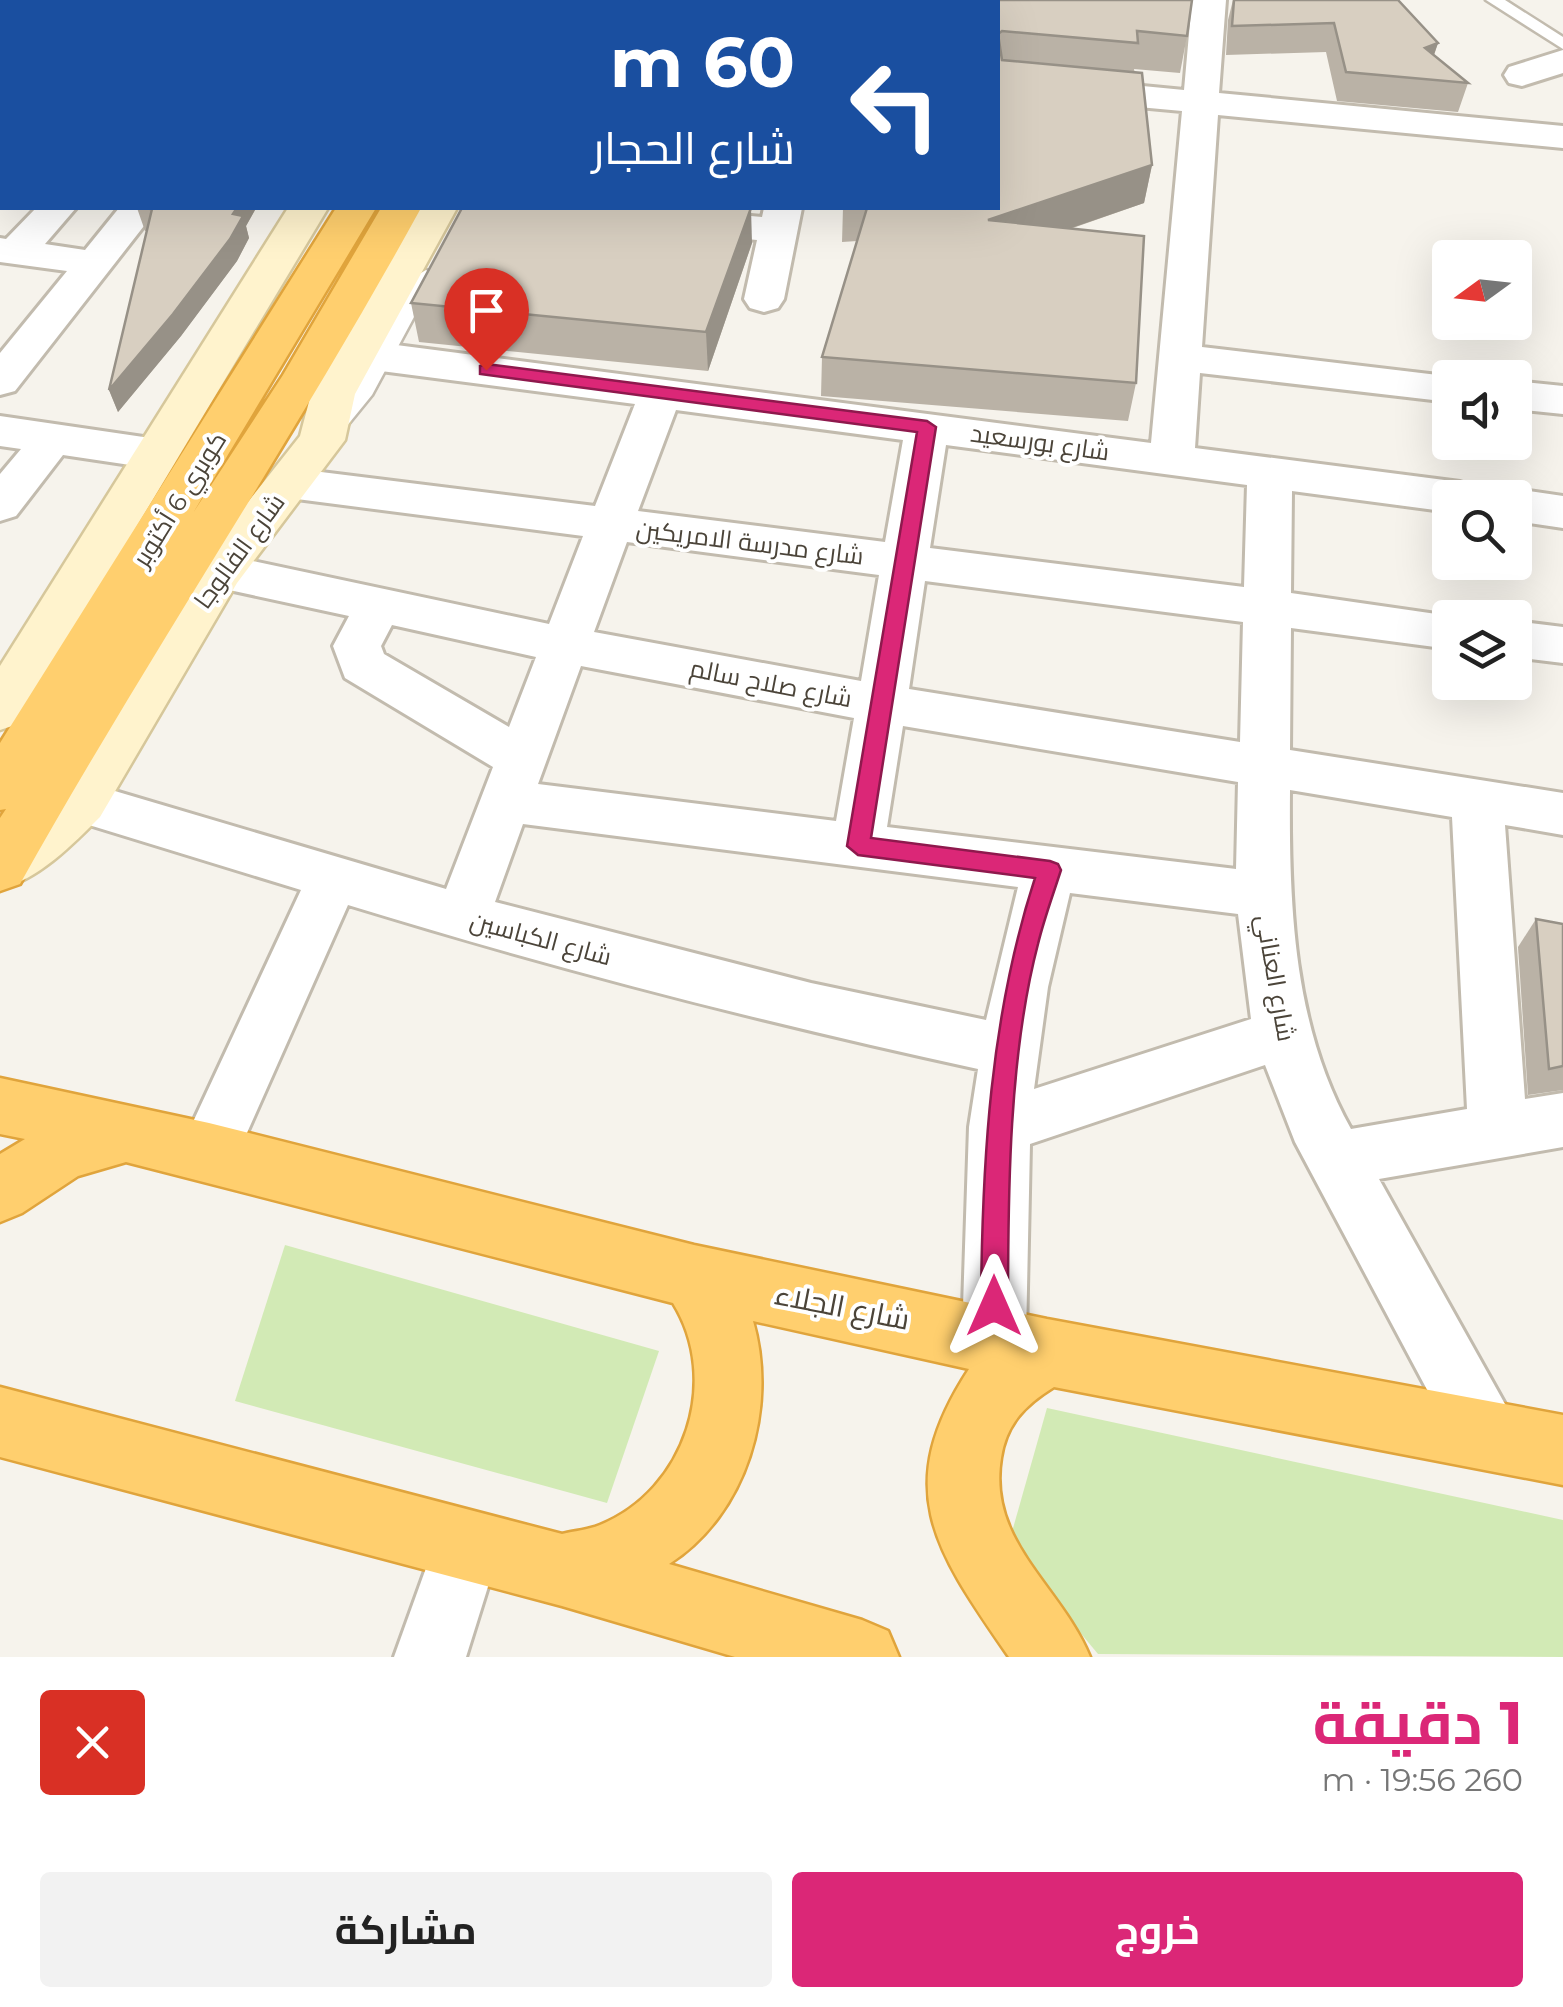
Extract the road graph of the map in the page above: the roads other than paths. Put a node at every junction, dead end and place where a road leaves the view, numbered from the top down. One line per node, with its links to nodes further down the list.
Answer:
1 (1208, 0): 9 (street)
2 (1494, 0): 3 (lane)
3 (1563, 44)
4 (1101, 61): 8 (street)
5 (1563, 61): 6 (street)
6 (1522, 75)
7 (1000, 83): 8 (street)
8 (1118, 94): 9 (street)
9 (1203, 102): 10 (street); 24 (street)
10 (1563, 137)
11 (55, 210): 19 (street)
12 (137, 210): 21 (street)
13 (307, 210): 34 (street)
14 (355, 210): 51 (highway, كوبري 6 أكتوبر)
15 (400, 210): 51 (highway, كوبري 6 أكتوبر)
16 (436, 210): 33 (street, شارع الفالوجا)
17 (591, 210): 18 (street)
18 (781, 218): 22 (street)
19 (8, 251): 21 (street)
20 (436, 258): 23 (lane)
21 (94, 263): 25 (street)
22 (764, 299)
23 (381, 358): 27 (street, شارع بورسعيد); 33 (lane)
24 (1183, 358): 26 (street); 35 (street)
25 (5, 368)
26 (1432, 386)
27 (661, 391): 30 (street, شارع بورسعيد); 42 (street)
28 (1532, 397): 29 (street)
29 (1563, 400)
30 (927, 427): 35 (street, شارع بورسعيد); 43 (street)
31 (0, 430): 32 (street)
32 (53, 438): 34 (street); 39 (street)
33 (322, 440): 37 (street, شارع الفالوجا)
34 (157, 454): 53 (street)
35 (1172, 460): 36 (street, شارع بورسعيد)
36 (1270, 472): 38 (street, شارع بورسعيد); 46 (street, شارع العناني)
37 (288, 483): 42 (street, شارع مدرسة الامريكين); 44 (street, شارع الفالوجا)
38 (1432, 494)
39 (0, 505)
40 (1532, 507): 41 (street)
41 (1563, 512)
42 (611, 524): 43 (street, شارع مدرسة الامريكين); 49 (street)
43 (905, 561): 46 (street, شارع مدرسة الامريكين); 52 (street)
44 (220, 571): 45 (street, شارع صلاح سالم); 58 (street, شارع الفالوجا)
45 (379, 604): 49 (street, شارع صلاح سالم); 55 (street)
46 (1266, 607): 47 (street, شارع مدرسة الامريكين); 54 (street, شارع العناني)
47 (1432, 628)
48 (1532, 641): 50 (street)
49 (565, 644): 52 (street, شارع صلاح سالم); 55 (street)
50 (1563, 645)
51 (92, 677): 56 (highway, كوبري 6 أكتوبر); 61 (highway)
52 (882, 704): 54 (street, شارع صلاح سالم); 60 (street)
53 (1, 706)
54 (1262, 766): 57 (street, شارع صلاح سالم); 64 (street, شارع العناني)
55 (514, 780): 60 (street); 65 (street)
56 (0, 789)
57 (1478, 800): 59 (street, شارع صلاح سالم); 71 (street)
58 (81, 802): 61 (street, شارع الفالوجا); 63 (street, شارع الكباسين)
59 (1563, 814)
60 (858, 846): 62 (street)
61 (1, 867)
62 (1050, 870): 64 (street); 67 (street)
63 (334, 876): 65 (street, شارع الكباسين); 73 (street)
64 (1262, 896): 66 (street, شارع العناني)
65 (462, 917): 67 (street, شارع الكباسين)
66 (1282, 1034): 70 (street); 74 (street, شارع العناني)
67 (1008, 1050): 70 (street)
68 (0, 1106): 72 (highway, شارع الجلاء)
69 (1563, 1120): 71 (street)
70 (999, 1127): 77 (street)
71 (1498, 1130): 74 (street)
72 (128, 1135): 73 (highway, شارع الجلاء); 75 (highway)
73 (209, 1152): 76 (highway, شارع الجلاء)
74 (1337, 1159): 79 (street, شارع العناني)
75 (0, 1192)
76 (694, 1278): 77 (highway, شارع الجلاء); 82 (highway)
77 (1021, 1345): 79 (highway, شارع الجلاء); 85 (highway)
78 (0, 1422): 81 (highway)
79 (1487, 1436): 80 (highway, شارع الجلاء)
80 (1563, 1450)
81 (467, 1545): 82 (highway); 83 (street)
82 (562, 1570): 84 (highway)
83 (430, 1657)
84 (862, 1657)
85 (1053, 1657)

